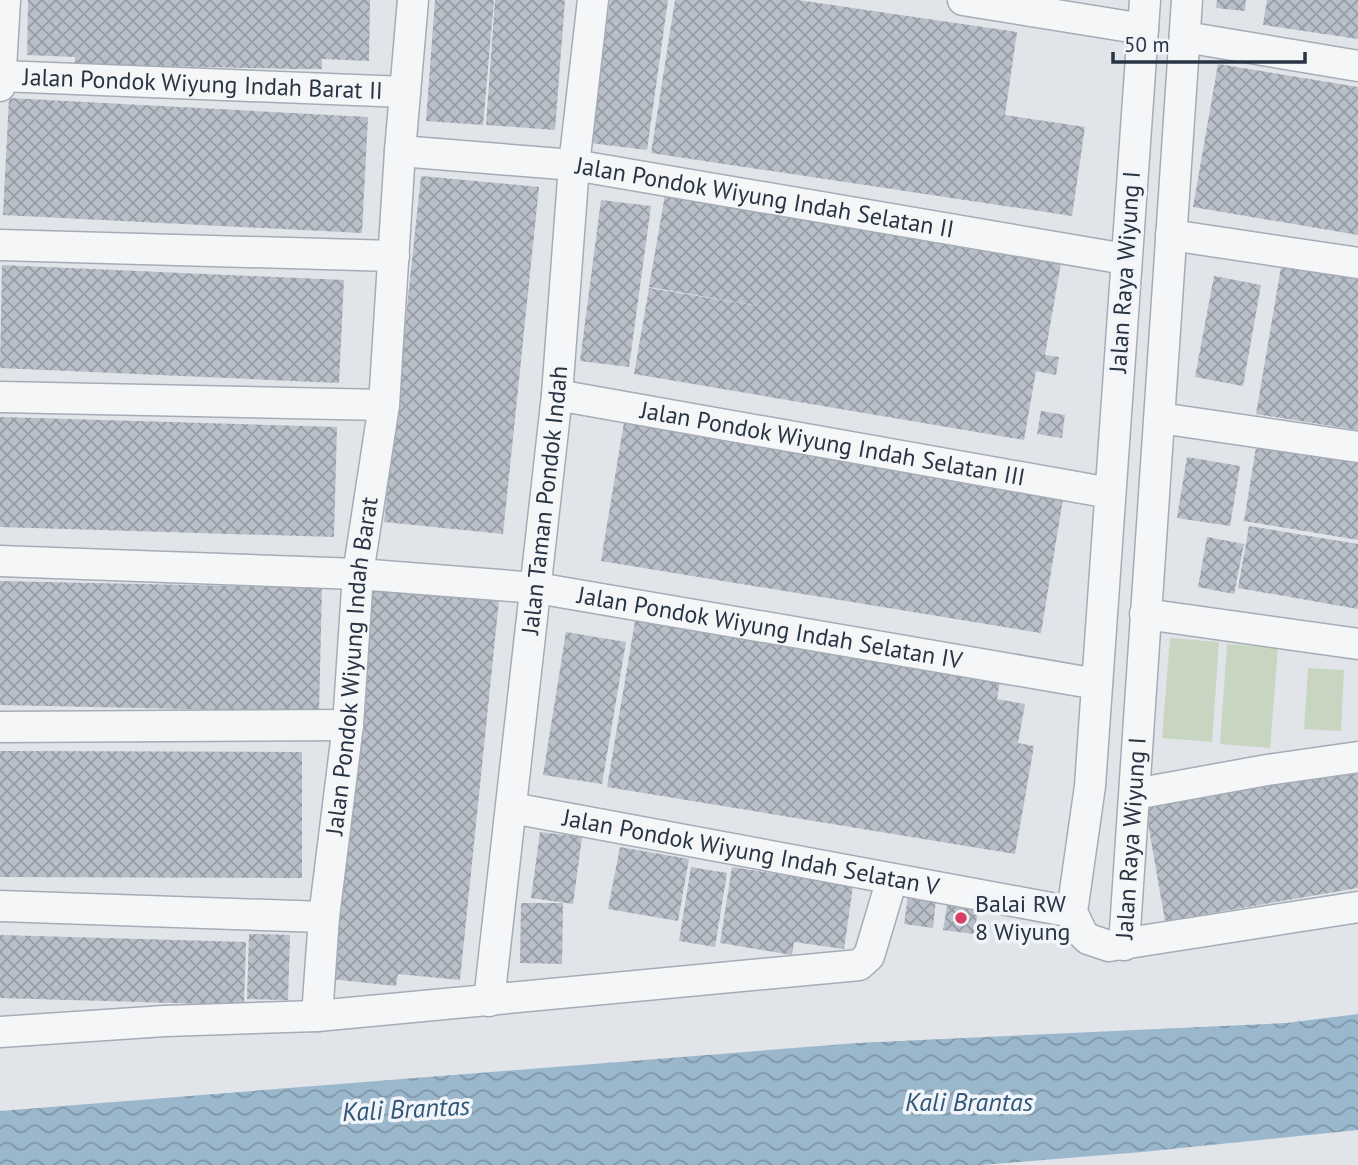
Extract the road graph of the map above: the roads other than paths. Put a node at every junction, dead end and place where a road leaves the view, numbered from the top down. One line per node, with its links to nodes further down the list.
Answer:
1 (5, 0): 10 (street)
2 (413, 0): 12 (street, Jalan Pondok Wiyung Indah Barat)
3 (593, 0): 14 (street, Jalan Taman Pondok Indah)
4 (963, 0): 7 (street)
5 (1145, 0): 7 (street, Jalan Raya Wiyung I)
6 (1187, 0): 8 (street, Jalan Raya Wiyung I)
7 (1143, 29): 18 (street, Jalan Raya Wiyung I)
8 (1185, 37): 9 (street); 15 (street, Jalan Raya Wiyung I)
9 (1358, 66)
10 (1, 76): 11 (street); 12 (street, Jalan Pondok Wiyung Indah Barat II)
11 (0, 86)
12 (405, 92): 13 (street, Jalan Pondok Wiyung Indah Barat)
13 (400, 151): 14 (street, Jalan Pondok Wiyung Indah Selatan II); 17 (street, Jalan Pondok Wiyung Indah Barat)
14 (574, 165): 18 (street, Jalan Pondok Wiyung Indah Selatan II); 20 (street, Jalan Taman Pondok Indah)
15 (1171, 235): 19 (street); 23 (street, Jalan Raya Wiyung I)
16 (0, 245): 17 (street)
17 (394, 256): 22 (street, Jalan Pondok Wiyung Indah Barat)
18 (1125, 259): 25 (street, Jalan Raya Wiyung I)
19 (1358, 263)
20 (557, 395): 25 (street, Jalan Pondok Wiyung Indah Selatan III); 28 (street, Jalan Taman Pondok Indah)
21 (0, 397): 22 (street)
22 (384, 405): 27 (street, Jalan Pondok Wiyung Indah Barat)
23 (1160, 418): 24 (street); 29 (street, Jalan Raya Wiyung I)
24 (1358, 447)
25 (1110, 493): 31 (street, Jalan Raya Wiyung I)
26 (0, 561): 27 (street, Jalan Pondok Wiyung Indah Selatan IV)
27 (358, 574): 28 (street, Jalan Pondok Wiyung Indah Selatan IV); 32 (street, Jalan Pondok Wiyung Indah Barat)
28 (537, 588): 31 (street, Jalan Pondok Wiyung Indah Selatan IV); 36 (street, Jalan Taman Pondok Indah)
29 (1144, 614): 30 (street); 35 (street, Jalan Raya Wiyung I)
30 (1358, 644)
31 (1097, 684): 40 (street, Jalan Raya Wiyung I)
32 (348, 725): 33 (street); 41 (street, Jalan Pondok Wiyung Indah Barat)
33 (0, 727)
34 (1358, 757): 35 (street)
35 (1135, 794): 42 (street, Jalan Raya Wiyung I)
36 (512, 808): 37 (street, Jalan Pondok Wiyung Indah Selatan V); 43 (street, Jalan Taman Pondok Indah)
37 (892, 879): 40 (street, Jalan Pondok Wiyung Indah Selatan V); 43 (street)
38 (0, 906): 41 (street)
39 (1358, 907): 42 (street)
40 (1072, 912): 42 (street, Jalan Raya Wiyung I)
41 (324, 917): 44 (street, Jalan Pondok Wiyung Indah Barat)
42 (1124, 945)
43 (489, 1001): 44 (street)
44 (317, 1016): 45 (street)
45 (0, 1032)

